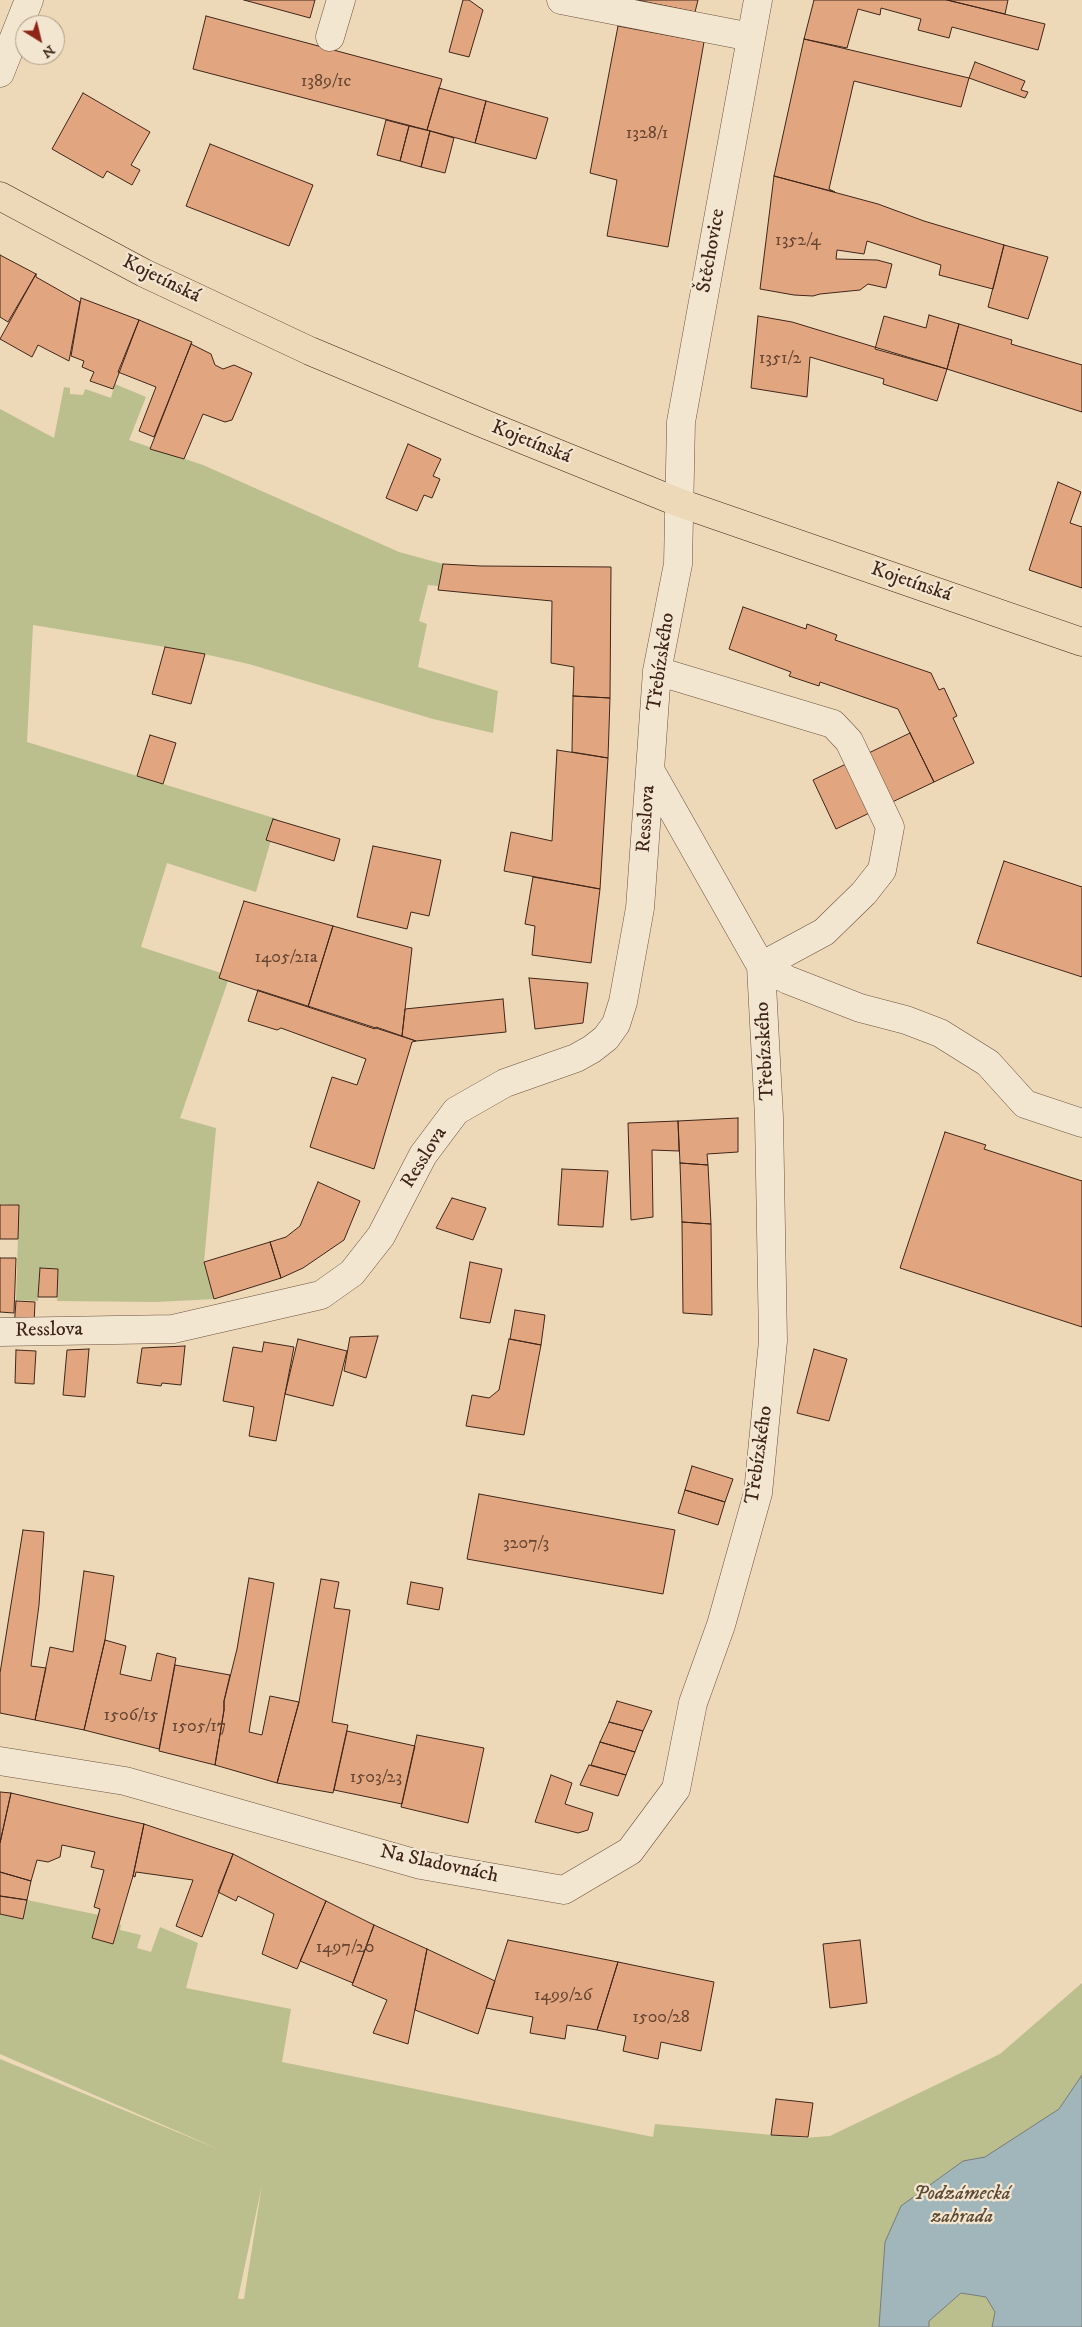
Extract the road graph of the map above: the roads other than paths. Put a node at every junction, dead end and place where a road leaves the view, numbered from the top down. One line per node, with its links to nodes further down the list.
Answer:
1 (29, 0): 7 (street)
2 (341, 0): 5 (street)
3 (561, 0): 6 (street)
4 (758, 0): 6 (street, Štěchovice)
5 (330, 37)
6 (751, 37): 9 (street, Štěchovice)
7 (0, 73)
8 (0, 196): 9 (main road, Kojetínská)
9 (680, 503): 10 (main road, Kojetínská); 11 (street, Třebízského)
10 (1082, 642)
11 (657, 670): 12 (street, Třebízského); 13 (street)
12 (650, 770): 13 (street, Třebízského); 15 (street, Resslova)
13 (761, 966): 14 (street); 16 (street, Třebízského)
14 (1082, 1123)
15 (0, 1332)
16 (721, 1625): 17 (street, Na Sladovnách)
17 (0, 1761)

